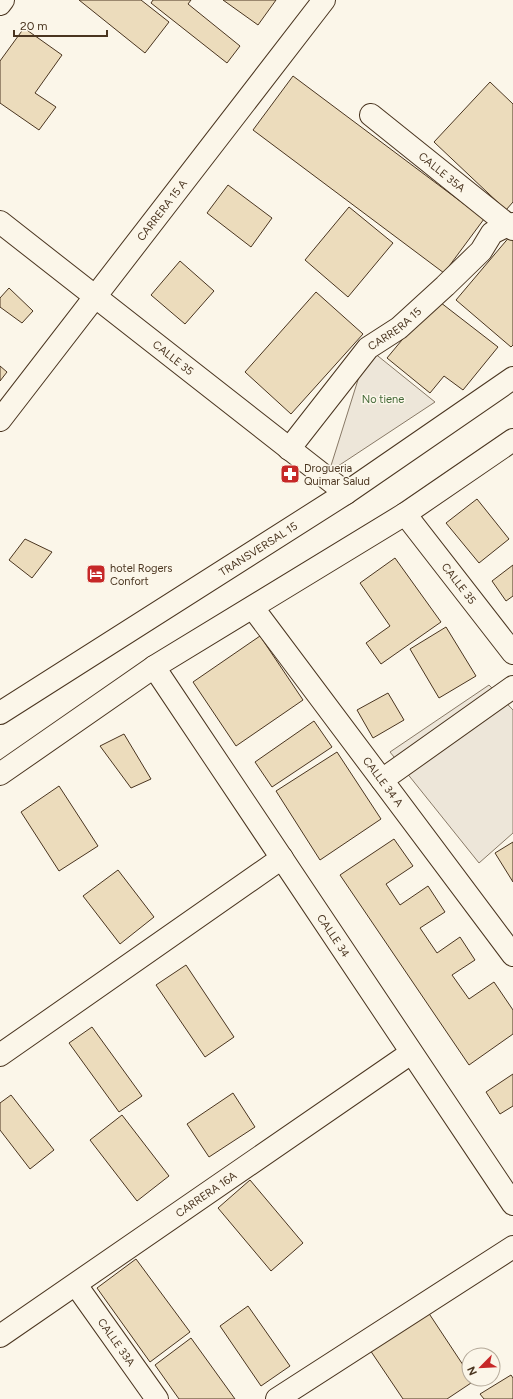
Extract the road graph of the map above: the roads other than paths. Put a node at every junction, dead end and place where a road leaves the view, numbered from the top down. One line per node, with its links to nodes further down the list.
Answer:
1 (3, 0): 3 (street)
2 (324, 0): 7 (street, CARRERA 15 A)
3 (0, 4)
4 (371, 115): 6 (street, CALLE 35A)
5 (0, 222): 7 (street, CALLE 35)
6 (511, 226): 11 (street, CARRERA 15)
7 (95, 297): 9 (street, CARRERA 15 A); 11 (street, CALLE 35)
8 (513, 378): 12 (street, TRANSVERSAL 15)
9 (0, 420)
10 (513, 440): 13 (street)
11 (289, 449): 12 (street, CALLE 35)
12 (346, 493): 18 (street, TRANSVERSAL 15)
13 (405, 514): 14 (street); 15 (street, CALLE 35)
14 (253, 608): 16 (street); 20 (street, CALLE 34 A)
15 (513, 653)
16 (154, 667): 19 (street); 21 (street, CALLE 34)
17 (513, 687): 20 (street)
18 (0, 713)
19 (0, 774)
20 (382, 780): 22 (street, CALLE 34 A)
21 (282, 858): 23 (street, CALLE 34); 24 (street)
22 (513, 955)
23 (411, 1053): 25 (street, CALLE 34); 27 (street, CARRERA 16A)
24 (0, 1054)
25 (511, 1196)
26 (513, 1247): 30 (street)
27 (76, 1285): 28 (street, CARRERA 16A); 29 (street, CALLE 33A)
28 (0, 1336)
29 (157, 1399)
30 (277, 1399)

